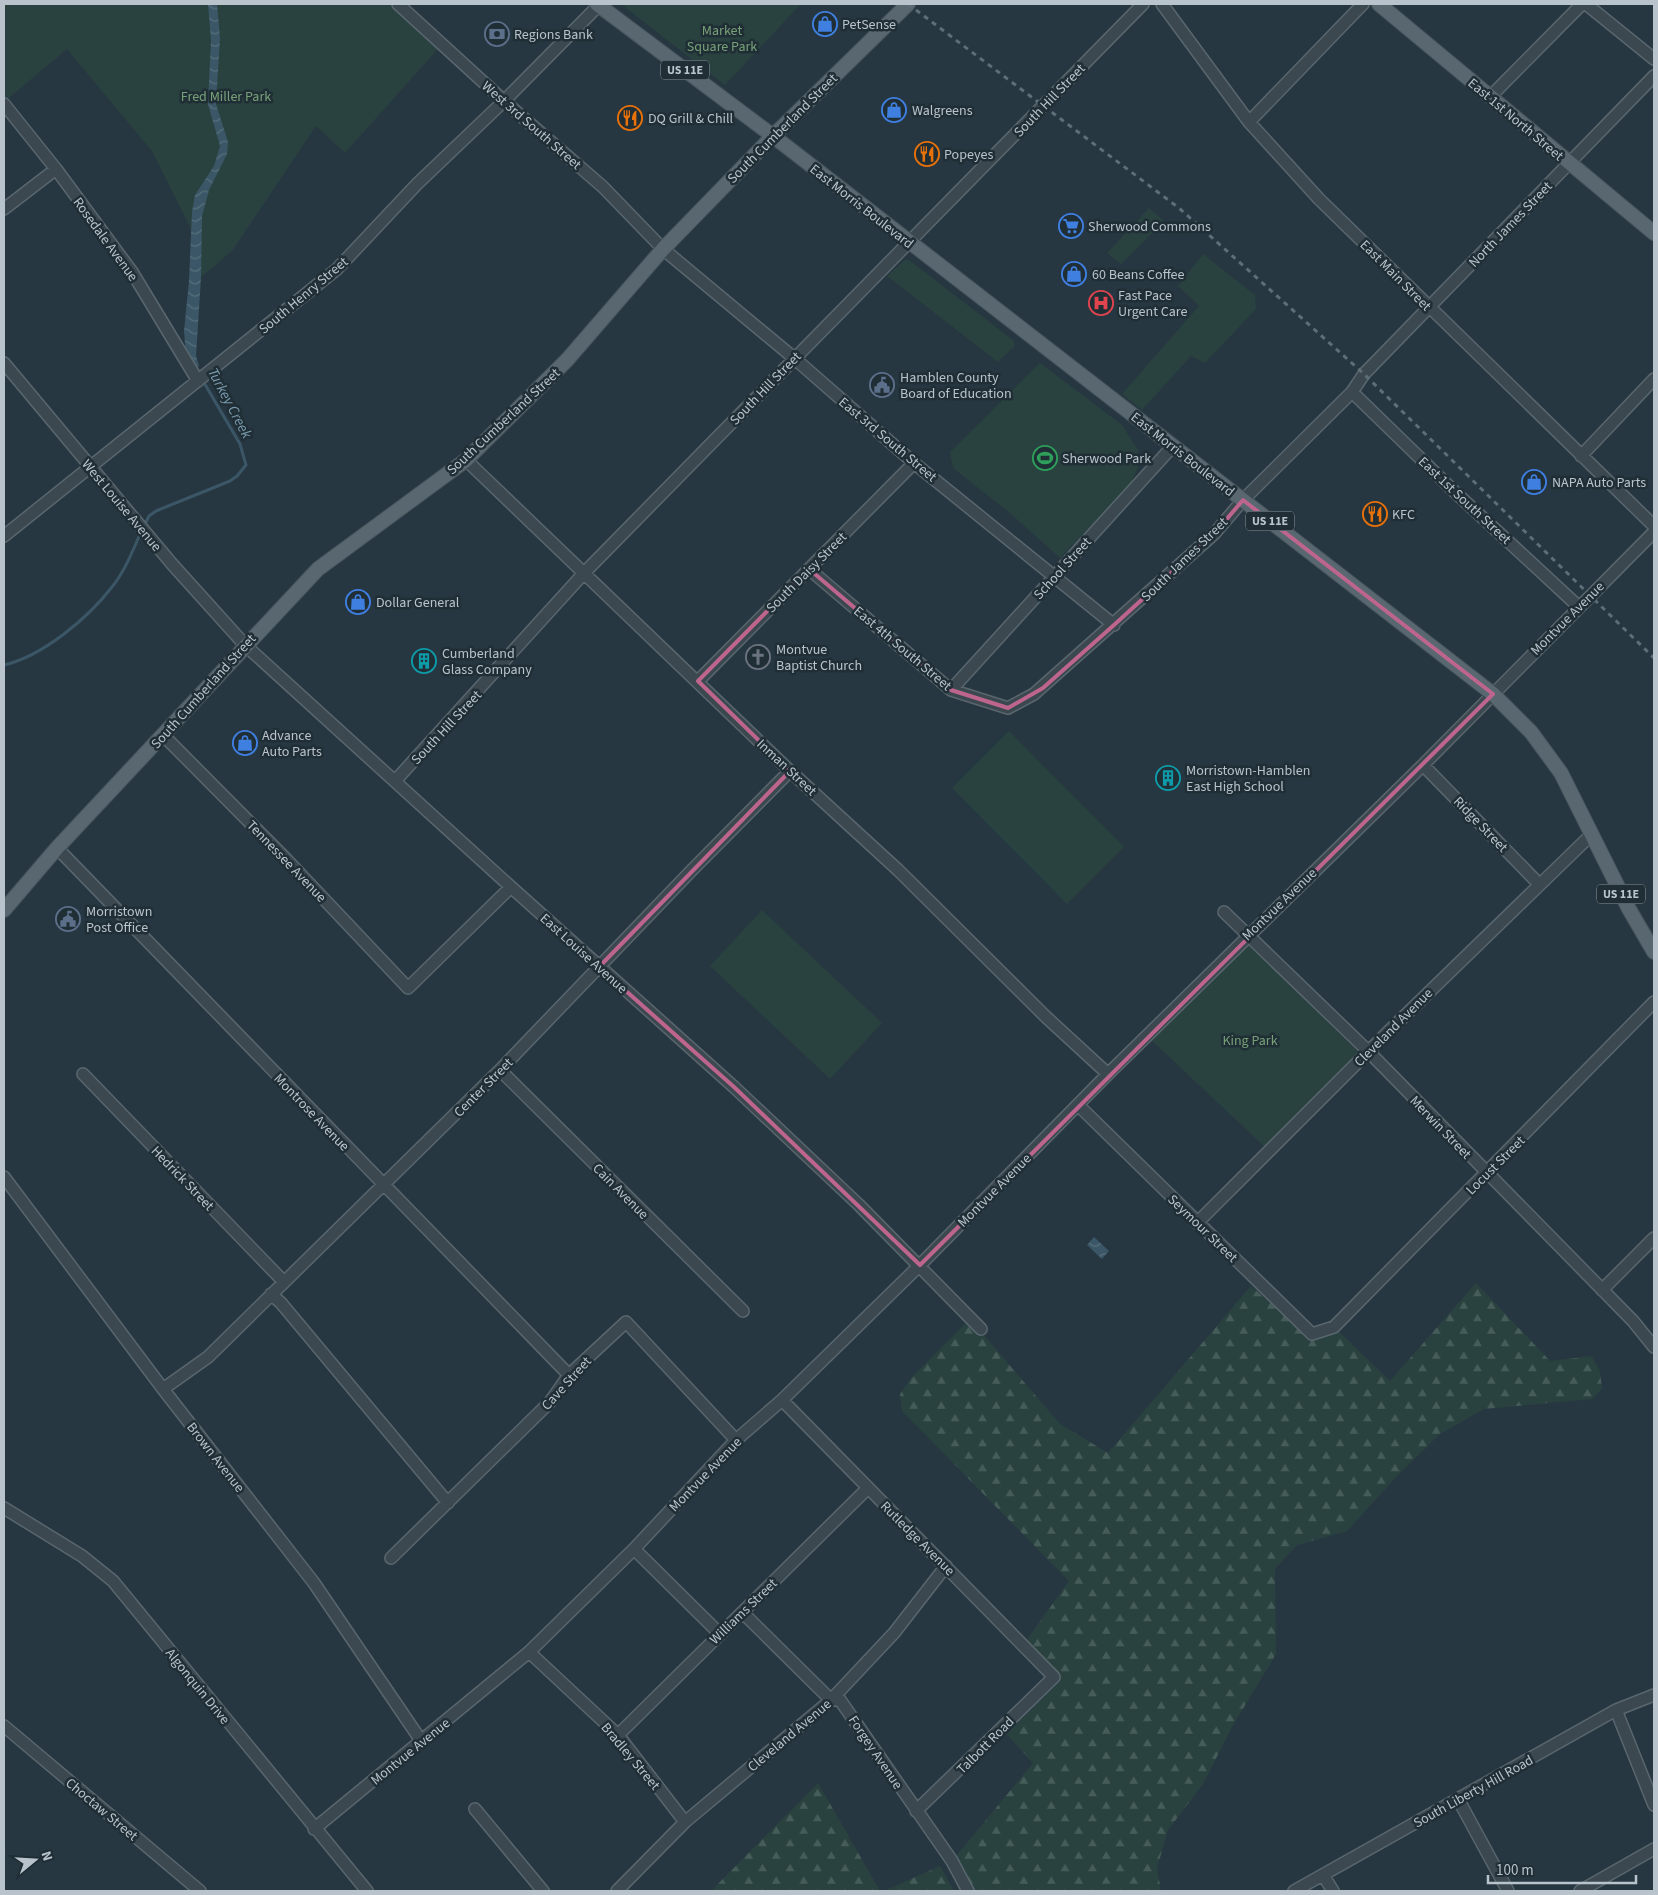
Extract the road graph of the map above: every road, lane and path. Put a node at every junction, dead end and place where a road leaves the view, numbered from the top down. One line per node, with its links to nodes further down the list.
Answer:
1 (598, 4): 12 (street, South Henry Street); 15 (main road, US 11E)
2 (908, 4): 15 (main road, South Cumberland Street)
3 (1143, 4): 20 (street, South Hill Street)
4 (1162, 4): 14 (street, East Main Street)
5 (1363, 4): 14 (street)
6 (1379, 4): 11 (main road, East 1st North Street)
7 (1584, 4): 9 (street); 11 (street)
8 (405, 6): 12 (street, West 3rd South Street)
9 (1654, 59)
10 (1654, 76): 16 (street, North James Street)
11 (1490, 97): 16 (main road, East 1st North Street)
12 (504, 101): 21 (street, West 3rd South Street); 26 (street, South Henry Street)
13 (4, 104): 17 (street, Rosedale Avenue)
14 (1249, 122): 22 (street, East Main Street)
15 (773, 136): 20 (main road, East Morris Boulevard / US 11E); 21 (main road, South Cumberland Street)
16 (1568, 163): 19 (main road, East 1st North Street); 22 (street, North James Street)
17 (56, 169): 18 (street); 26 (street, Rosedale Avenue)
18 (4, 209)
19 (1654, 233)
20 (909, 243): 23 (street, South Hill Street); 28 (main road, East Morris Boulevard / US 11E)
21 (663, 250): 23 (street, East 3rd South Street); 30 (main road, South Cumberland Street)
22 (1428, 307): 27 (street, South James Street); 29 (street, East Main Street)
23 (794, 358): 31 (street, East 3rd South Street); 38 (street, South Hill Street)
24 (4, 363): 32 (street, West Louise Avenue)
25 (1654, 380): 29 (street)
26 (198, 381): 32 (street, South Henry Street)
27 (1352, 392): 33 (street, South James Street); 40 (street, East 1st South Street)
28 (1173, 446): 33 (main road, East Morris Boulevard / US 11E); 39 (street, School Street)
29 (1581, 456): 34 (street, East Main Street)
30 (466, 460): 38 (street, Inman Street); 42 (main road, South Cumberland Street)
31 (914, 463): 37 (street, South Daisy Street); 39 (street, East 3rd South Street)
32 (90, 468): 36 (street, South Henry Street); 42 (street, West Louise Avenue)
33 (1242, 500): 41 (street, South James Street); 46 (main road, East Morris Boulevard / US 11E)
34 (1654, 526)
35 (1654, 532): 40 (street, Montvue Avenue)
36 (4, 536)
37 (808, 569): 43 (street, South Daisy Street); 44 (street, East 4th South Street)
38 (585, 572): 43 (street, Inman Street); 50 (street, South Hill Street)
39 (1054, 575): 41 (street, East 3rd South Street); 44 (street, School Street)
40 (1579, 607): 46 (street, Montvue Avenue)
41 (1114, 625): 45 (street, South James Street)
42 (245, 645): 47 (main road, South Cumberland Street); 50 (street, East Louise Avenue)
43 (698, 681): 49 (street, Inman Street)
44 (951, 690): 45 (street, East 4th South Street)
45 (1034, 694)
46 (1493, 694): 48 (street, Montvue Avenue); 51 (main road, East Morris Boulevard / US 11E)
47 (163, 735): 52 (main road, South Cumberland Street); 54 (street, Tennessee Avenue)
48 (1423, 765): 53 (street, Ridge Street); 57 (street, Montvue Avenue)
49 (790, 771): 59 (street, Center Street); 64 (street, Inman Street)
50 (395, 781): 54 (street, East Louise Avenue)
51 (1591, 835): 53 (street, Cleveland Avenue); 58 (main road, East Morris Boulevard / US 11E)
52 (57, 848): 55 (main road, South Cumberland Street); 68 (street, Montrose Avenue)
53 (1539, 884): 61 (street, Cleveland Avenue)
54 (511, 887): 59 (street, East Louise Avenue)
55 (4, 910)
56 (1224, 912): 57 (street, Merwin Street)
57 (1248, 934): 61 (street, Merwin Street); 64 (street, Montvue Avenue)
58 (1654, 952)
59 (599, 967): 62 (street, Center Street); 71 (street, East Louise Avenue)
60 (1654, 1002): 66 (street, Locust Street)
61 (1368, 1051): 66 (street, Merwin Street); 69 (street, Cleveland Avenue)
62 (500, 1070): 68 (street, Center Street); 75 (street, Cain Avenue)
63 (83, 1074): 72 (street, Hedrick Street)
64 (1108, 1074): 65 (street, Montvue Avenue)
65 (1078, 1105): 69 (street, Seymour Street); 71 (street, Montvue Avenue)
66 (1487, 1174): 73 (street, Merwin Street); 76 (street, Locust Street)
67 (4, 1177): 80 (street, Brown Avenue)
68 (382, 1185): 72 (street, Center Street); 79 (street, Montrose Avenue)
69 (1197, 1223): 76 (street, Seymour Street)
70 (1654, 1238): 73 (street)
71 (920, 1265): 77 (street, East Louise Avenue); 81 (street, Montvue Avenue)
72 (284, 1282): 74 (street, Center Street)
73 (1602, 1290): 78 (street, Merwin Street)
74 (271, 1294): 80 (street, Center Street); 84 (street)
75 (743, 1311)
76 (1334, 1327)
77 (981, 1329)
78 (1654, 1347)
79 (569, 1375): 82 (street, Cave Street); 84 (street, Cave Street)
80 (163, 1389): 98 (street, Brown Avenue)
81 (782, 1400): 82 (street, Montvue Avenue); 83 (street, Rutledge Avenue)
82 (736, 1440): 86 (street, Montvue Avenue)
83 (868, 1488): 88 (street, Rutledge Avenue); 89 (street, Williams Street)
84 (448, 1503): 87 (street, Cave Street)
85 (4, 1508): 104 (street, Algonquin Drive)
86 (634, 1549): 90 (street); 91 (street, Montvue Avenue)
87 (391, 1558)
88 (946, 1566): 92 (street, Rutledge Avenue); 94 (street, Cleveland Avenue)
89 (743, 1613): 90 (street, Williams Street); 94 (street, Forgey Avenue)
90 (719, 1633): 97 (street, Williams Street)
91 (529, 1652): 97 (street, Bradley Street); 98 (street, Montvue Avenue)
92 (1054, 1677): 102 (street, Talbott Road)
93 (1654, 1695): 95 (street, South Liberty Hill Road)
94 (832, 1700): 102 (street, Forgey Avenue); 103 (street, Cleveland Avenue)
95 (1616, 1710): 99 (street, South Liberty Hill Road); 100 (street)
96 (4, 1726): 107 (street, Choctaw Street)
97 (618, 1735): 103 (street, Bradley Street)
98 (422, 1742): 104 (street, Montvue Avenue)
99 (1458, 1799): 106 (street, South Liberty Hill Road); 114 (street)
100 (1654, 1805)
101 (475, 1809): 109 (street)
102 (916, 1811): 111 (street, Forgey Avenue)
103 (685, 1822): 110 (street, Cleveland Avenue)
104 (314, 1829): 108 (street, Algonquin Drive)
105 (1654, 1850): 115 (street)
106 (1323, 1875): 112 (street, South Liberty Hill Road); 113 (street)
107 (200, 1891)
108 (367, 1891)
109 (543, 1891)
110 (617, 1891)
111 (968, 1891)
112 (1294, 1891)
113 (1332, 1891)
114 (1508, 1891)
115 (1580, 1891)

